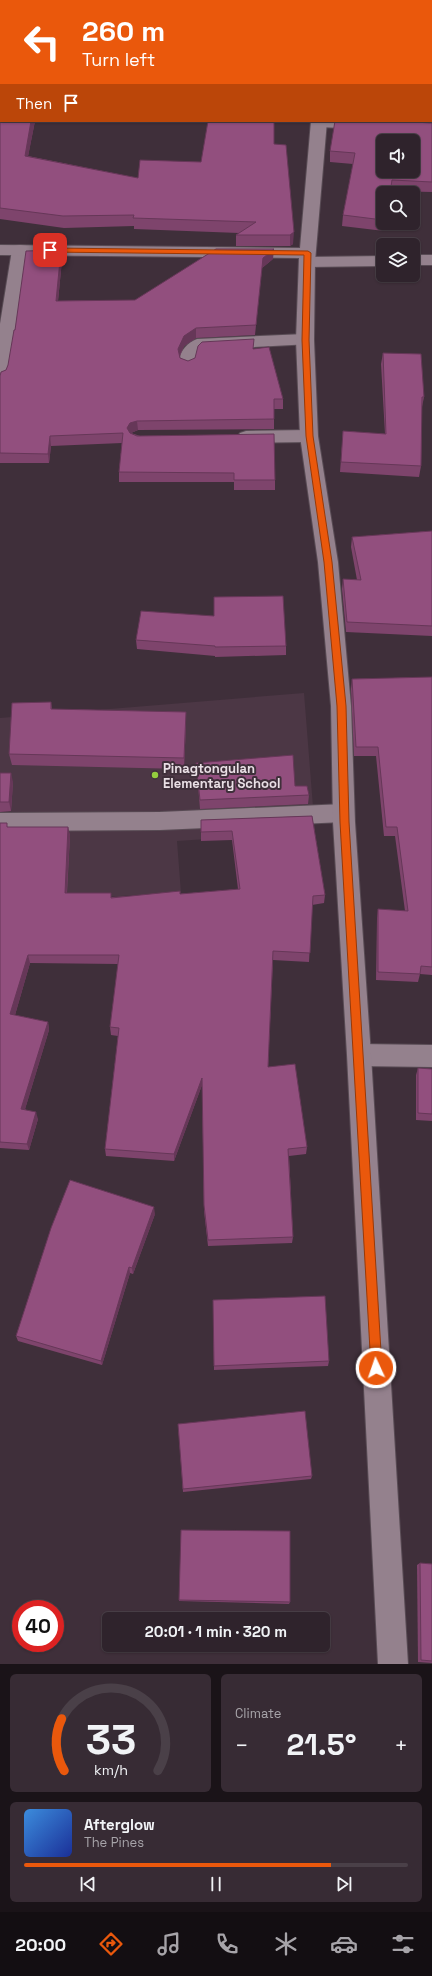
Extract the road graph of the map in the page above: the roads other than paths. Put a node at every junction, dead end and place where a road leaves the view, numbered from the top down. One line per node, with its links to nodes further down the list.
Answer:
1 (319, 122): 2 (street); 5 (street)
2 (380, 125)
3 (0, 250): 4 (street)
4 (20, 250): 5 (street); 11 (lane)
5 (308, 257): 8 (lane); 9 (street)
6 (420, 260): 7 (lane)
7 (432, 260)
8 (376, 261)
9 (305, 340): 10 (lane); 12 (street)
10 (188, 363)
11 (0, 375)
12 (309, 436): 13 (lane); 14 (street)
13 (232, 437)
14 (344, 813): 15 (lane); 16 (street)
15 (0, 822)
16 (359, 1055): 17 (lane); 18 (street)
17 (432, 1056)
18 (393, 1664)

